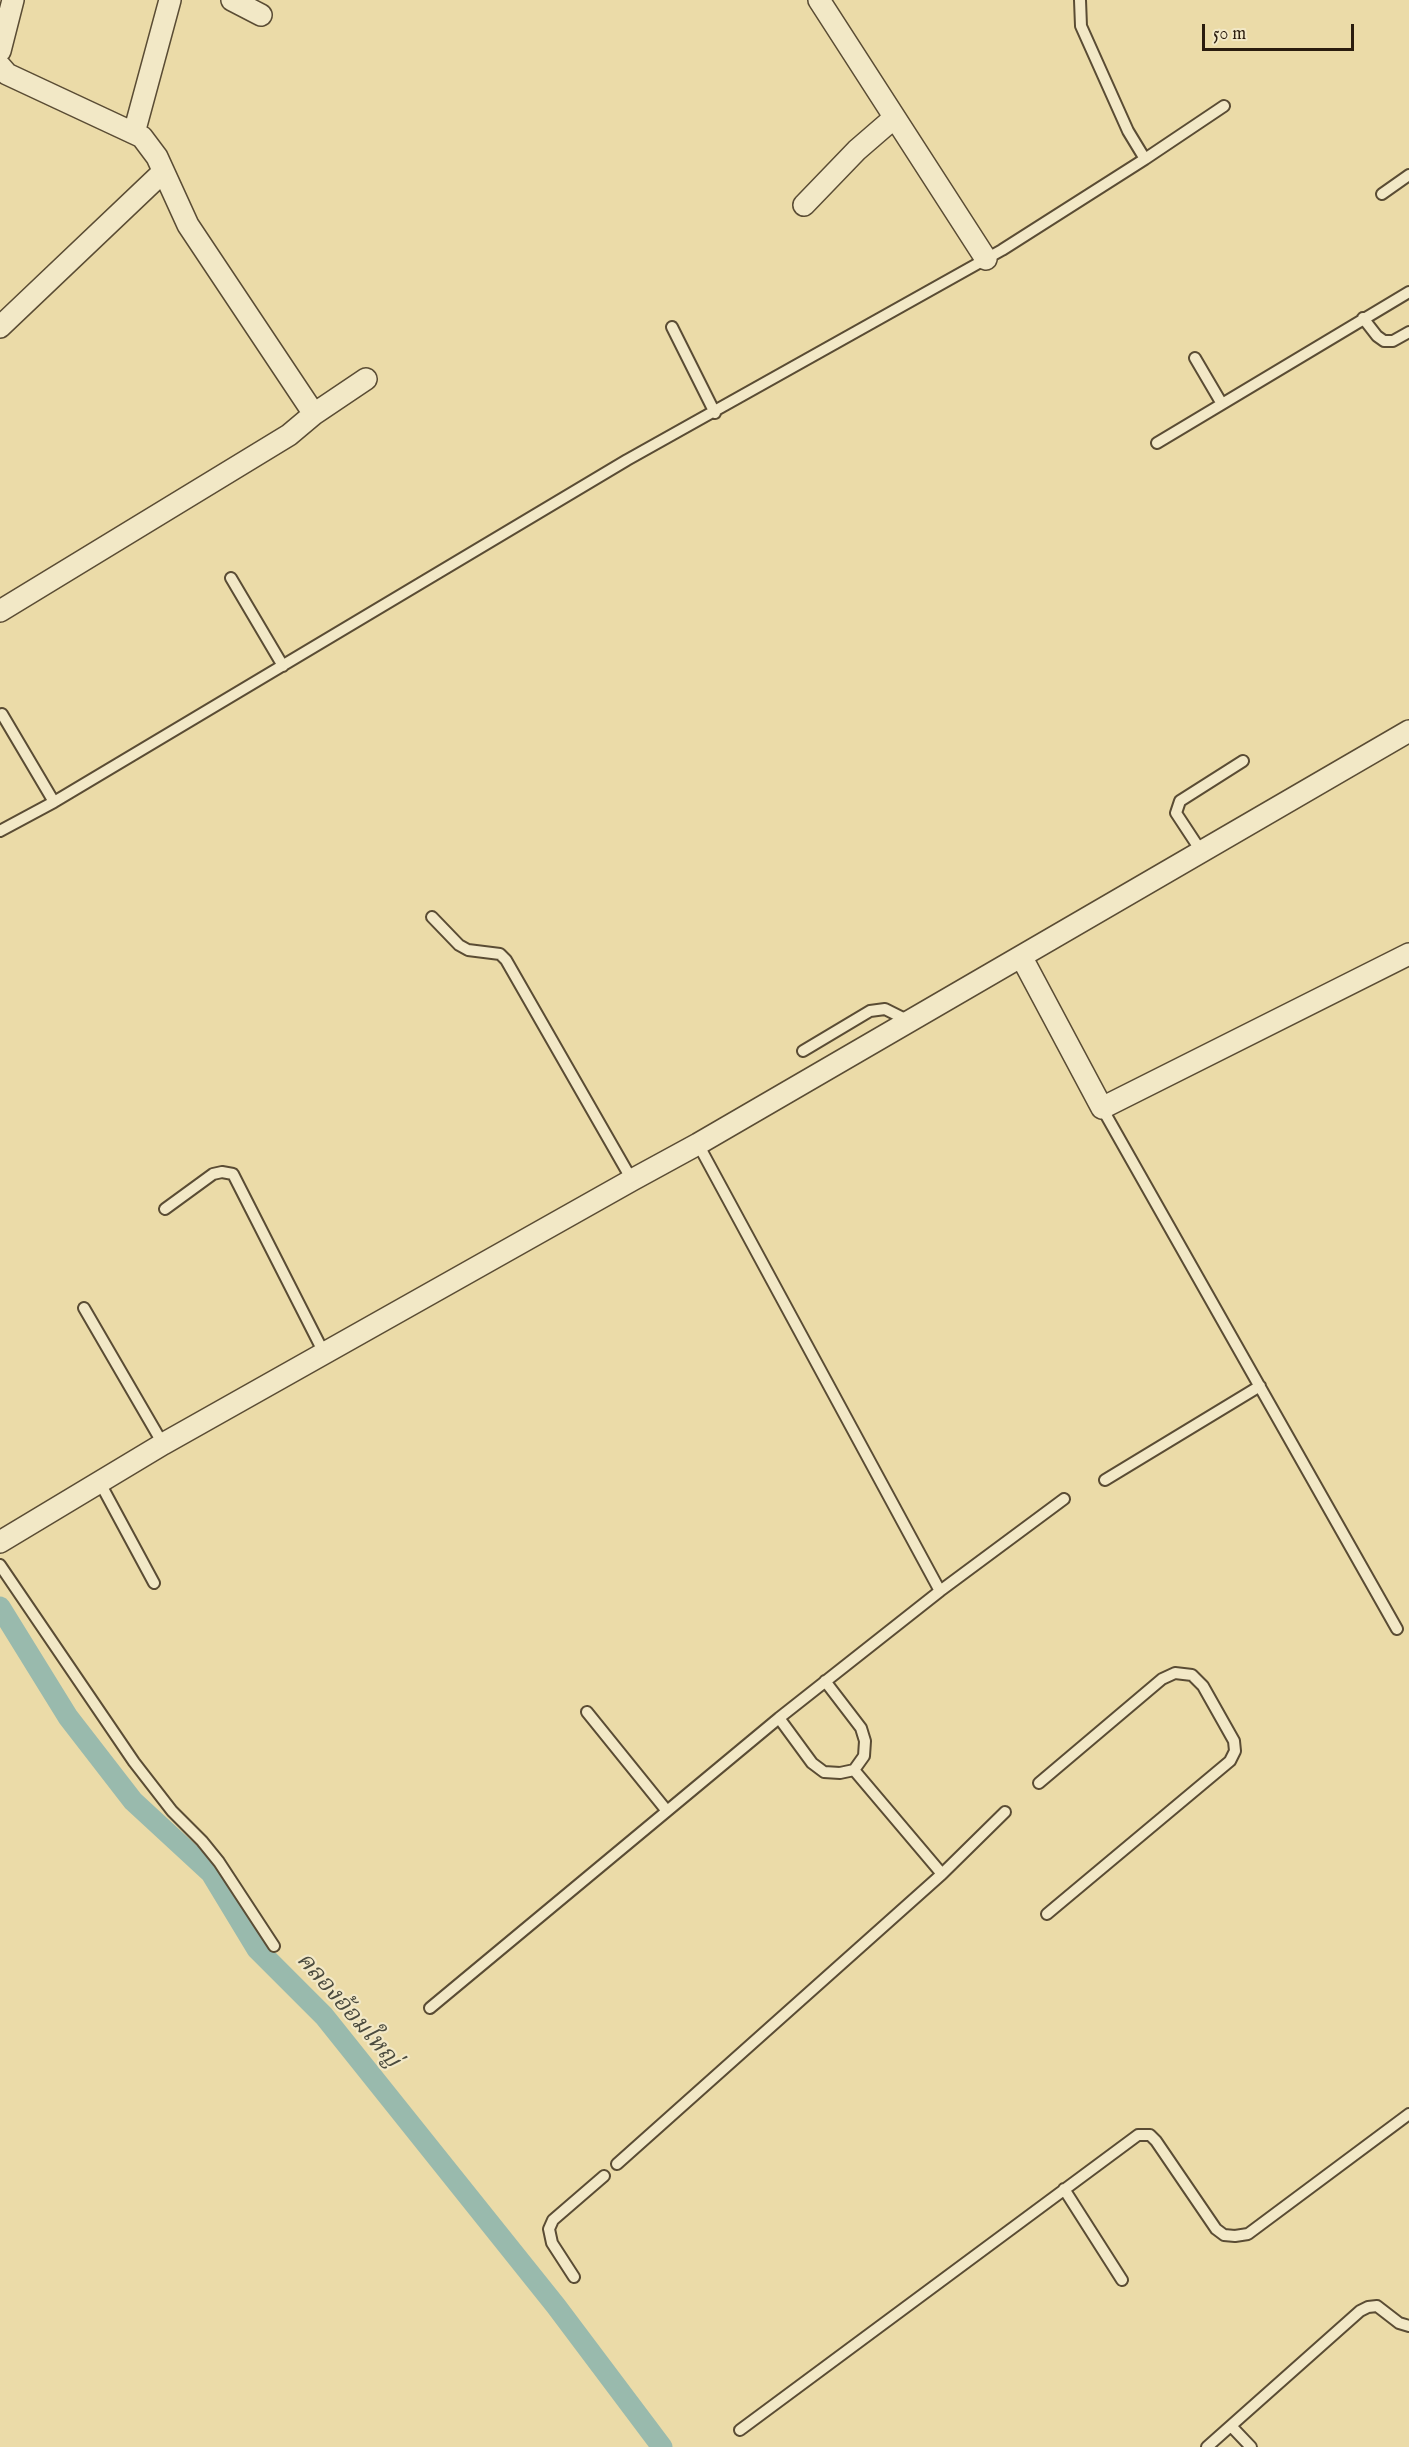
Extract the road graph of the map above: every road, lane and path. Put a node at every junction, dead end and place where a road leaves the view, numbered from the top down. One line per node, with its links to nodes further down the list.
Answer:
1 (13, 0): 7 (street)
2 (170, 0): 11 (street)
3 (232, 0): 6 (street)
4 (819, 0): 10 (street)
5 (1080, 0): 12 (lane)
6 (261, 15)
7 (0, 51)
8 (0, 66): 11 (street)
9 (1224, 106): 12 (lane)
10 (894, 118): 16 (street); 17 (street)
11 (134, 133): 13 (street)
12 (1145, 159): 17 (lane)
13 (163, 172): 20 (street); 27 (street)
14 (1409, 176): 15 (lane)
15 (1382, 194)
16 (804, 205)
17 (986, 259): 26 (lane)
18 (1409, 292): 19 (lane)
19 (1364, 318): 22 (lane); 25 (lane)
20 (0, 327)
21 (672, 327): 26 (lane)
22 (1409, 332)
23 (1194, 358): 25 (lane)
24 (366, 379): 27 (street)
25 (1222, 404): 28 (lane)
26 (715, 413): 31 (lane)
27 (314, 414): 30 (street)
28 (1157, 443)
29 (231, 578): 31 (lane)
30 (0, 611)
31 (283, 666): 35 (lane)
32 (2, 714): 35 (lane)
33 (1409, 731): 37 (street)
34 (1243, 762): 37 (lane)
35 (54, 802): 36 (lane)
36 (0, 831)
37 (1201, 851): 40 (street)
38 (432, 917): 45 (lane)
39 (1409, 954): 43 (street)
40 (1022, 958): 41 (street); 43 (street)
41 (909, 1022): 42 (lane); 44 (street)
42 (803, 1051)
43 (1102, 1108): 49 (lane)
44 (698, 1144): 45 (street); 57 (lane)
45 (632, 1180): 48 (street)
46 (165, 1209): 48 (lane)
47 (84, 1308): 50 (lane)
48 (324, 1353): 50 (street)
49 (1260, 1386): 51 (lane); 58 (lane)
50 (163, 1444): 52 (street)
51 (1105, 1480)
52 (99, 1481): 54 (street); 56 (lane)
53 (1064, 1499): 57 (lane)
54 (0, 1542)
55 (0, 1565): 68 (lane)
56 (154, 1583)
57 (940, 1591): 59 (lane)
58 (1397, 1629)
59 (825, 1681): 61 (lane); 62 (lane)
60 (587, 1712): 64 (lane)
61 (779, 1718): 62 (lane); 64 (lane)
62 (854, 1770): 66 (lane)
63 (1039, 1783): 67 (lane)
64 (667, 1811): 69 (lane)
65 (1005, 1812): 66 (lane)
66 (942, 1874): 71 (lane)
67 (1047, 1914)
68 (274, 1946)
69 (430, 2008)
70 (1409, 2115): 73 (lane)
71 (617, 2164)
72 (604, 2176): 74 (lane)
73 (1064, 2189): 75 (lane); 78 (lane)
74 (574, 2277)
75 (1122, 2280)
76 (1409, 2326): 77 (lane)
77 (1231, 2426): 79 (lane); 80 (lane)
78 (740, 2430)
79 (1207, 2447)
80 (1251, 2447)

